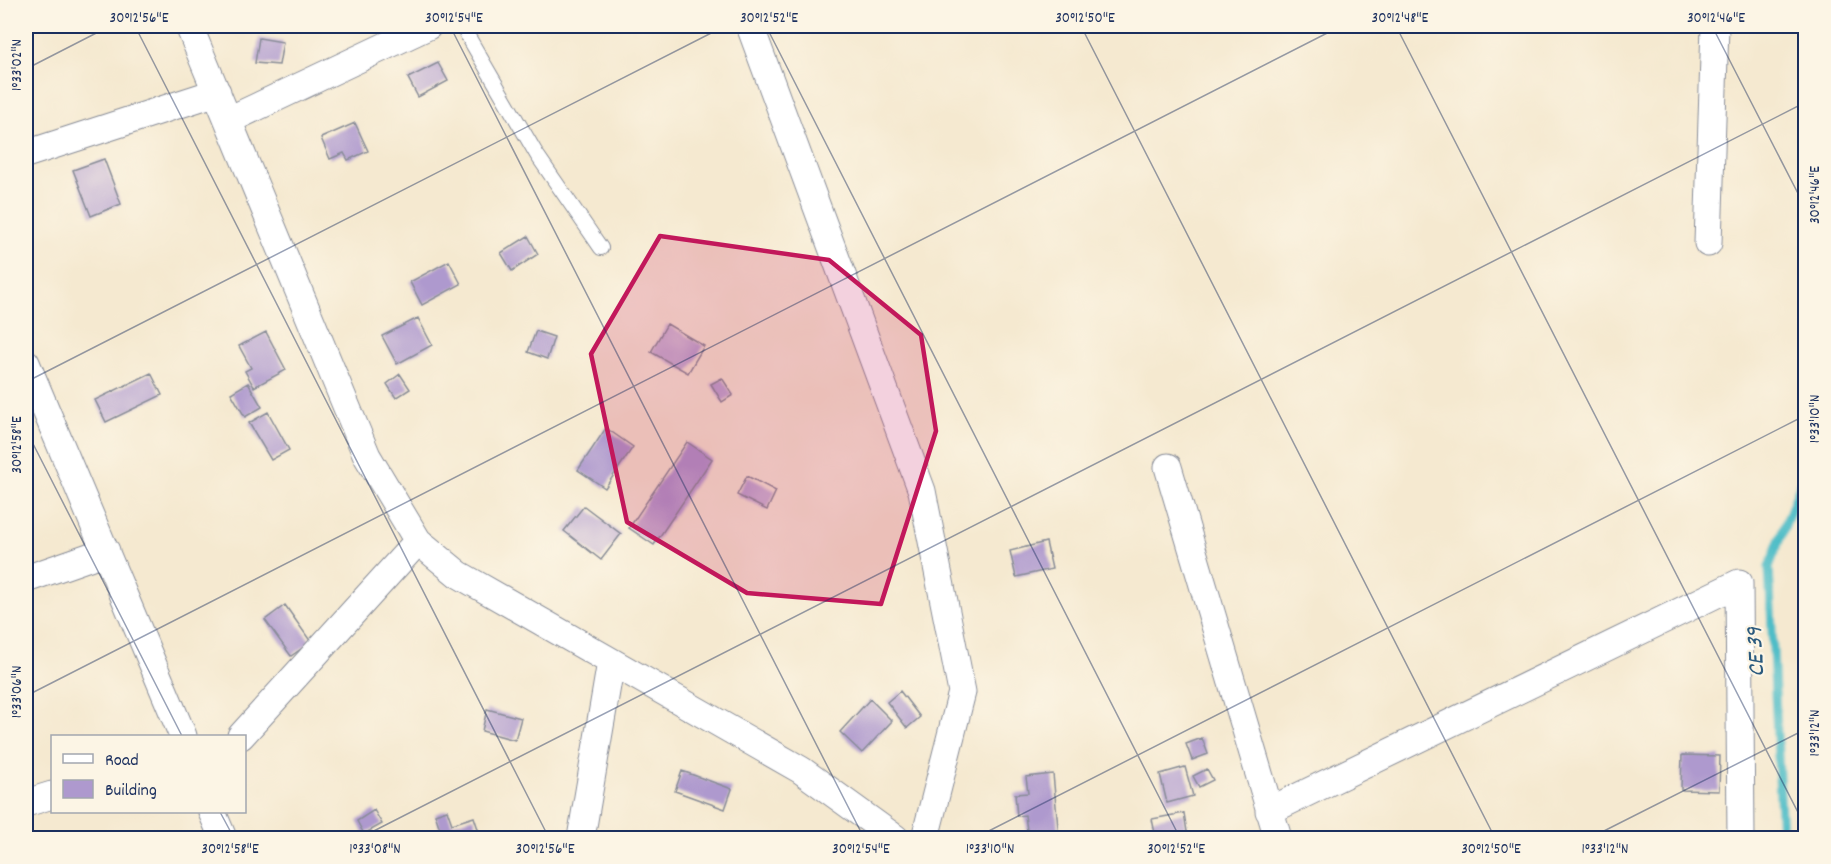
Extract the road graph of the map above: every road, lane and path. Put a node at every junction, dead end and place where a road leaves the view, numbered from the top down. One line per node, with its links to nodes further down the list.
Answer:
1 (189, 26): 6 (street)
2 (428, 26): 7 (street)
3 (462, 26): 10 (lane)
4 (750, 26): 26 (street)
5 (1715, 26): 9 (street)
6 (217, 92): 7 (street); 8 (street)
7 (229, 120): 13 (street)
8 (26, 154)
9 (1708, 243)
10 (602, 248)
11 (26, 363): 14 (street)
12 (1168, 467): 21 (street)
13 (418, 541): 16 (street); 18 (street)
14 (106, 551): 15 (street); 17 (street)
15 (26, 579)
16 (610, 662): 24 (street); 25 (street)
17 (183, 735)
18 (242, 735)
19 (51, 795): 20 (street)
20 (26, 803)
21 (1269, 811): 27 (street); 28 (street)
22 (212, 813): 23 (street)
23 (223, 838)
24 (581, 838)
25 (895, 838)
26 (925, 838)
27 (1278, 838)
28 (1740, 838)

